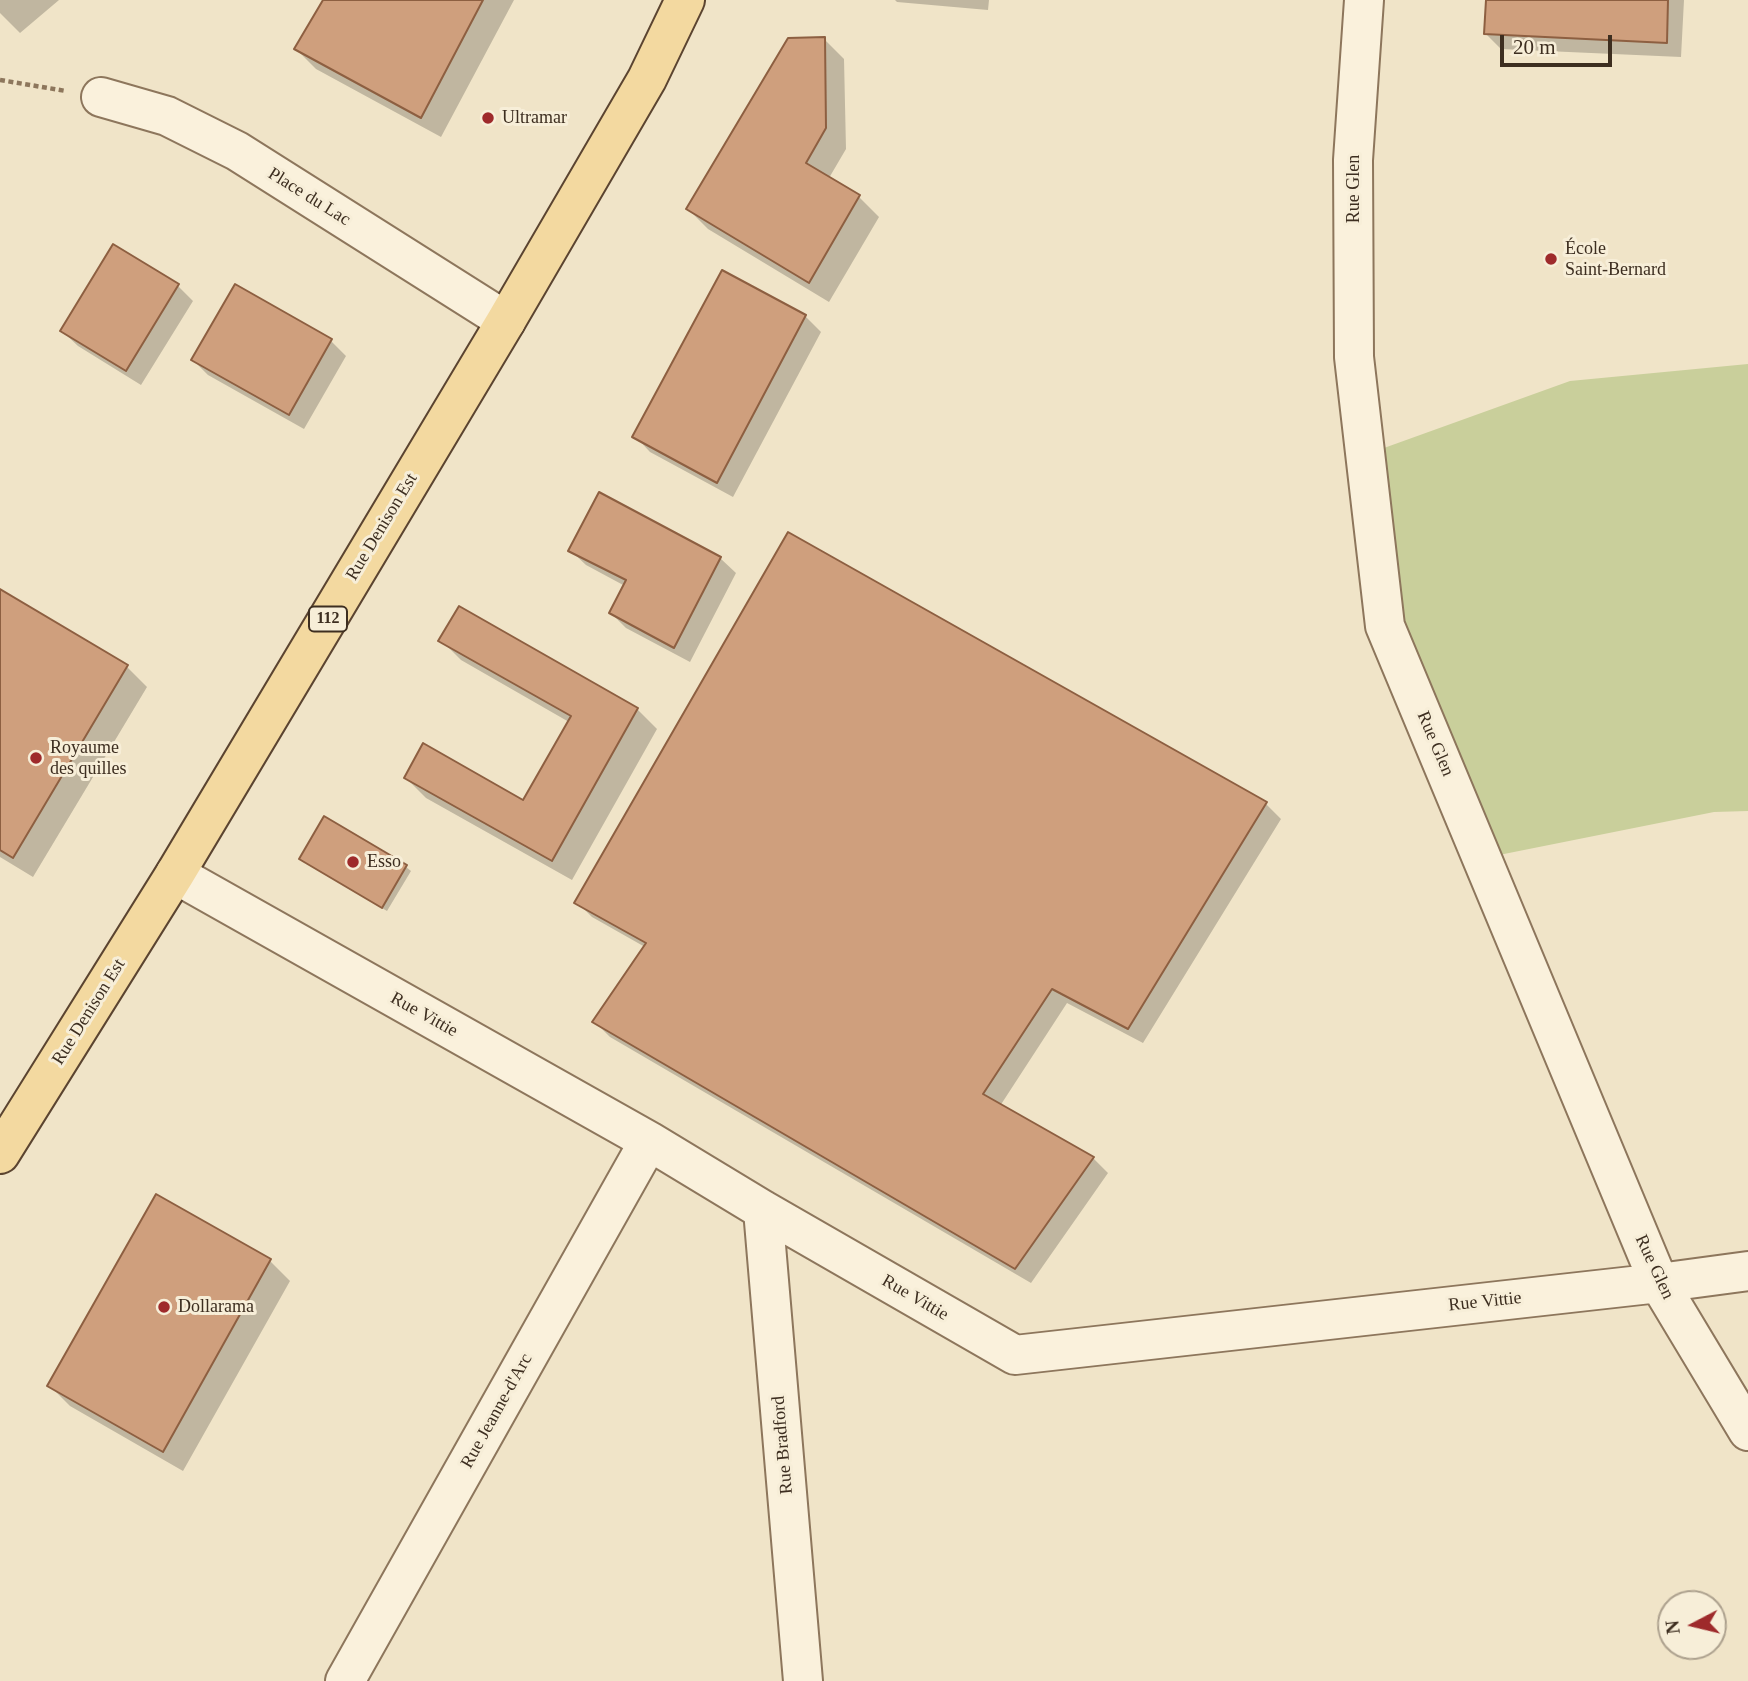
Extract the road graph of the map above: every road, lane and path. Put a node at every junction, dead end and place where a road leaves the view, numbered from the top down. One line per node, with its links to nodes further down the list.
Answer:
1 (685, 0): 4 (main road, Rue Denison Est / 112)
2 (703, 0): 4 (main road)
3 (1364, 0): 13 (street, Rue Glen)
4 (647, 79): 7 (main road, Rue Denison Est / 112)
5 (0, 80): 6 (path)
6 (101, 97): 7 (street, Place du Lac)
7 (506, 321): 8 (main road, Rue Denison Est / 112)
8 (175, 874): 9 (street, Rue Vittie); 10 (main road, Rue Denison Est / 112)
9 (649, 1142): 11 (street, Rue Vittie); 15 (street, Rue Jeanne-d'Arc)
10 (0, 1154)
11 (763, 1209): 13 (street, Rue Vittie); 16 (street, Rue Bradford)
12 (1748, 1271): 13 (street, Rue Vittie)
13 (1659, 1283): 14 (street, Rue Glen)
14 (1748, 1431)
15 (345, 1681)
16 (803, 1681)

